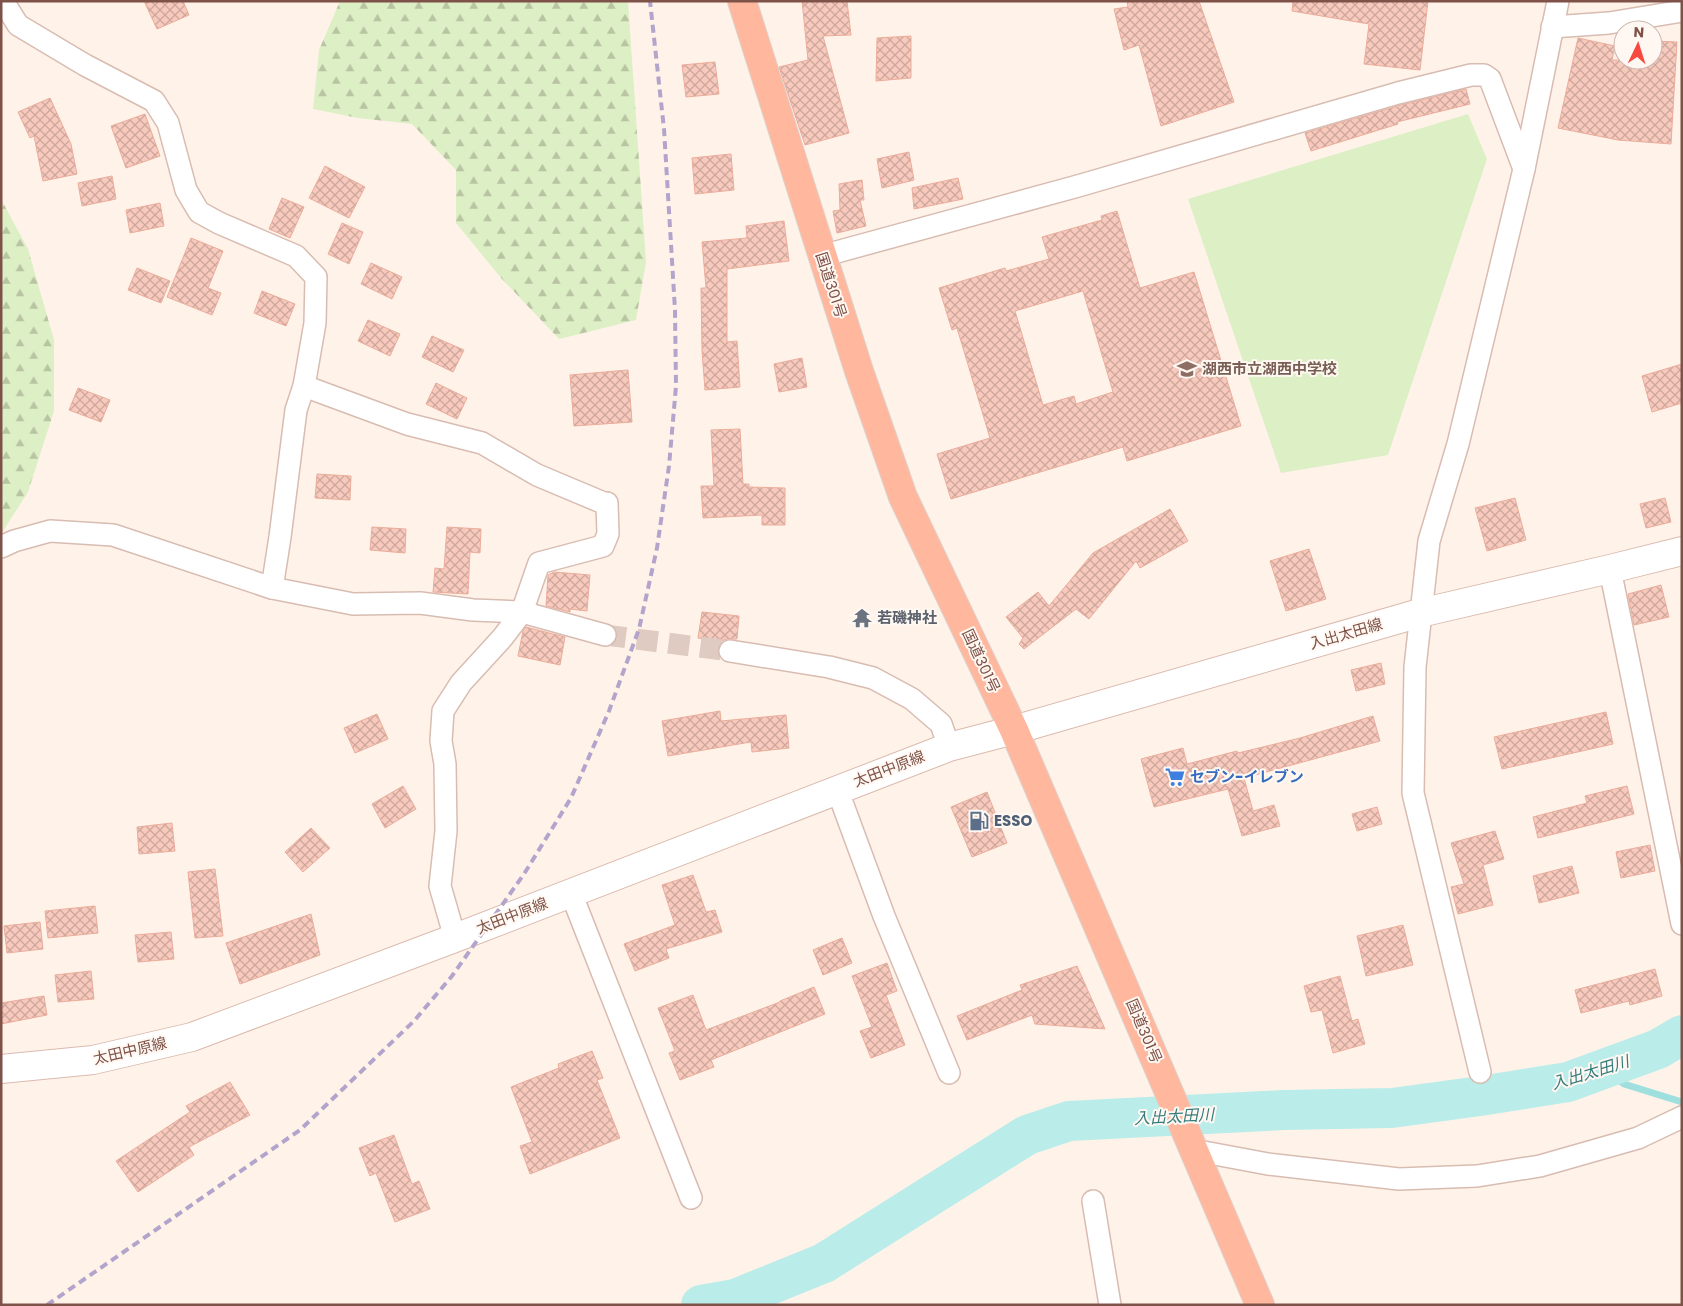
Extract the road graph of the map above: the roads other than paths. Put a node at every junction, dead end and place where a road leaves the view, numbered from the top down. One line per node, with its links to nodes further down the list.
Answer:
1 (3, 1): 8 (street)
2 (742, 1): 7 (highway, 国道301号)
3 (1558, 1): 5 (street)
4 (1682, 11): 5 (street)
5 (1552, 27): 6 (street)
6 (1524, 169): 7 (street); 14 (street)
7 (822, 256): 17 (highway, 国道301号)
8 (304, 386): 12 (street); 13 (street)
9 (1, 547): 12 (street)
10 (1682, 551): 11 (main road, 入出太田線)
11 (1610, 569): 14 (main road, 入出太田線); 21 (street)
12 (272, 588): 13 (street)
13 (522, 612): 15 (street); 22 (street)
14 (1420, 613): 17 (main road, 入出太田線); 24 (street)
15 (605, 635)
16 (730, 651): 18 (street)
17 (1014, 730): 18 (main road, 太田中原線); 27 (highway, 国道301号)
18 (949, 747): 19 (main road, 太田中原線)
19 (837, 789): 20 (main road, 太田中原線); 25 (street)
20 (571, 893): 22 (main road, 太田中原線); 28 (street)
21 (1682, 924)
22 (455, 938): 23 (main road, 太田中原線)
23 (1, 1069)
24 (1480, 1072)
25 (949, 1073)
26 (1682, 1118): 27 (street)
27 (1193, 1150): 31 (highway, 国道301号)
28 (690, 1198)
29 (1093, 1201): 30 (street)
30 (1110, 1305)
31 (1260, 1305)

